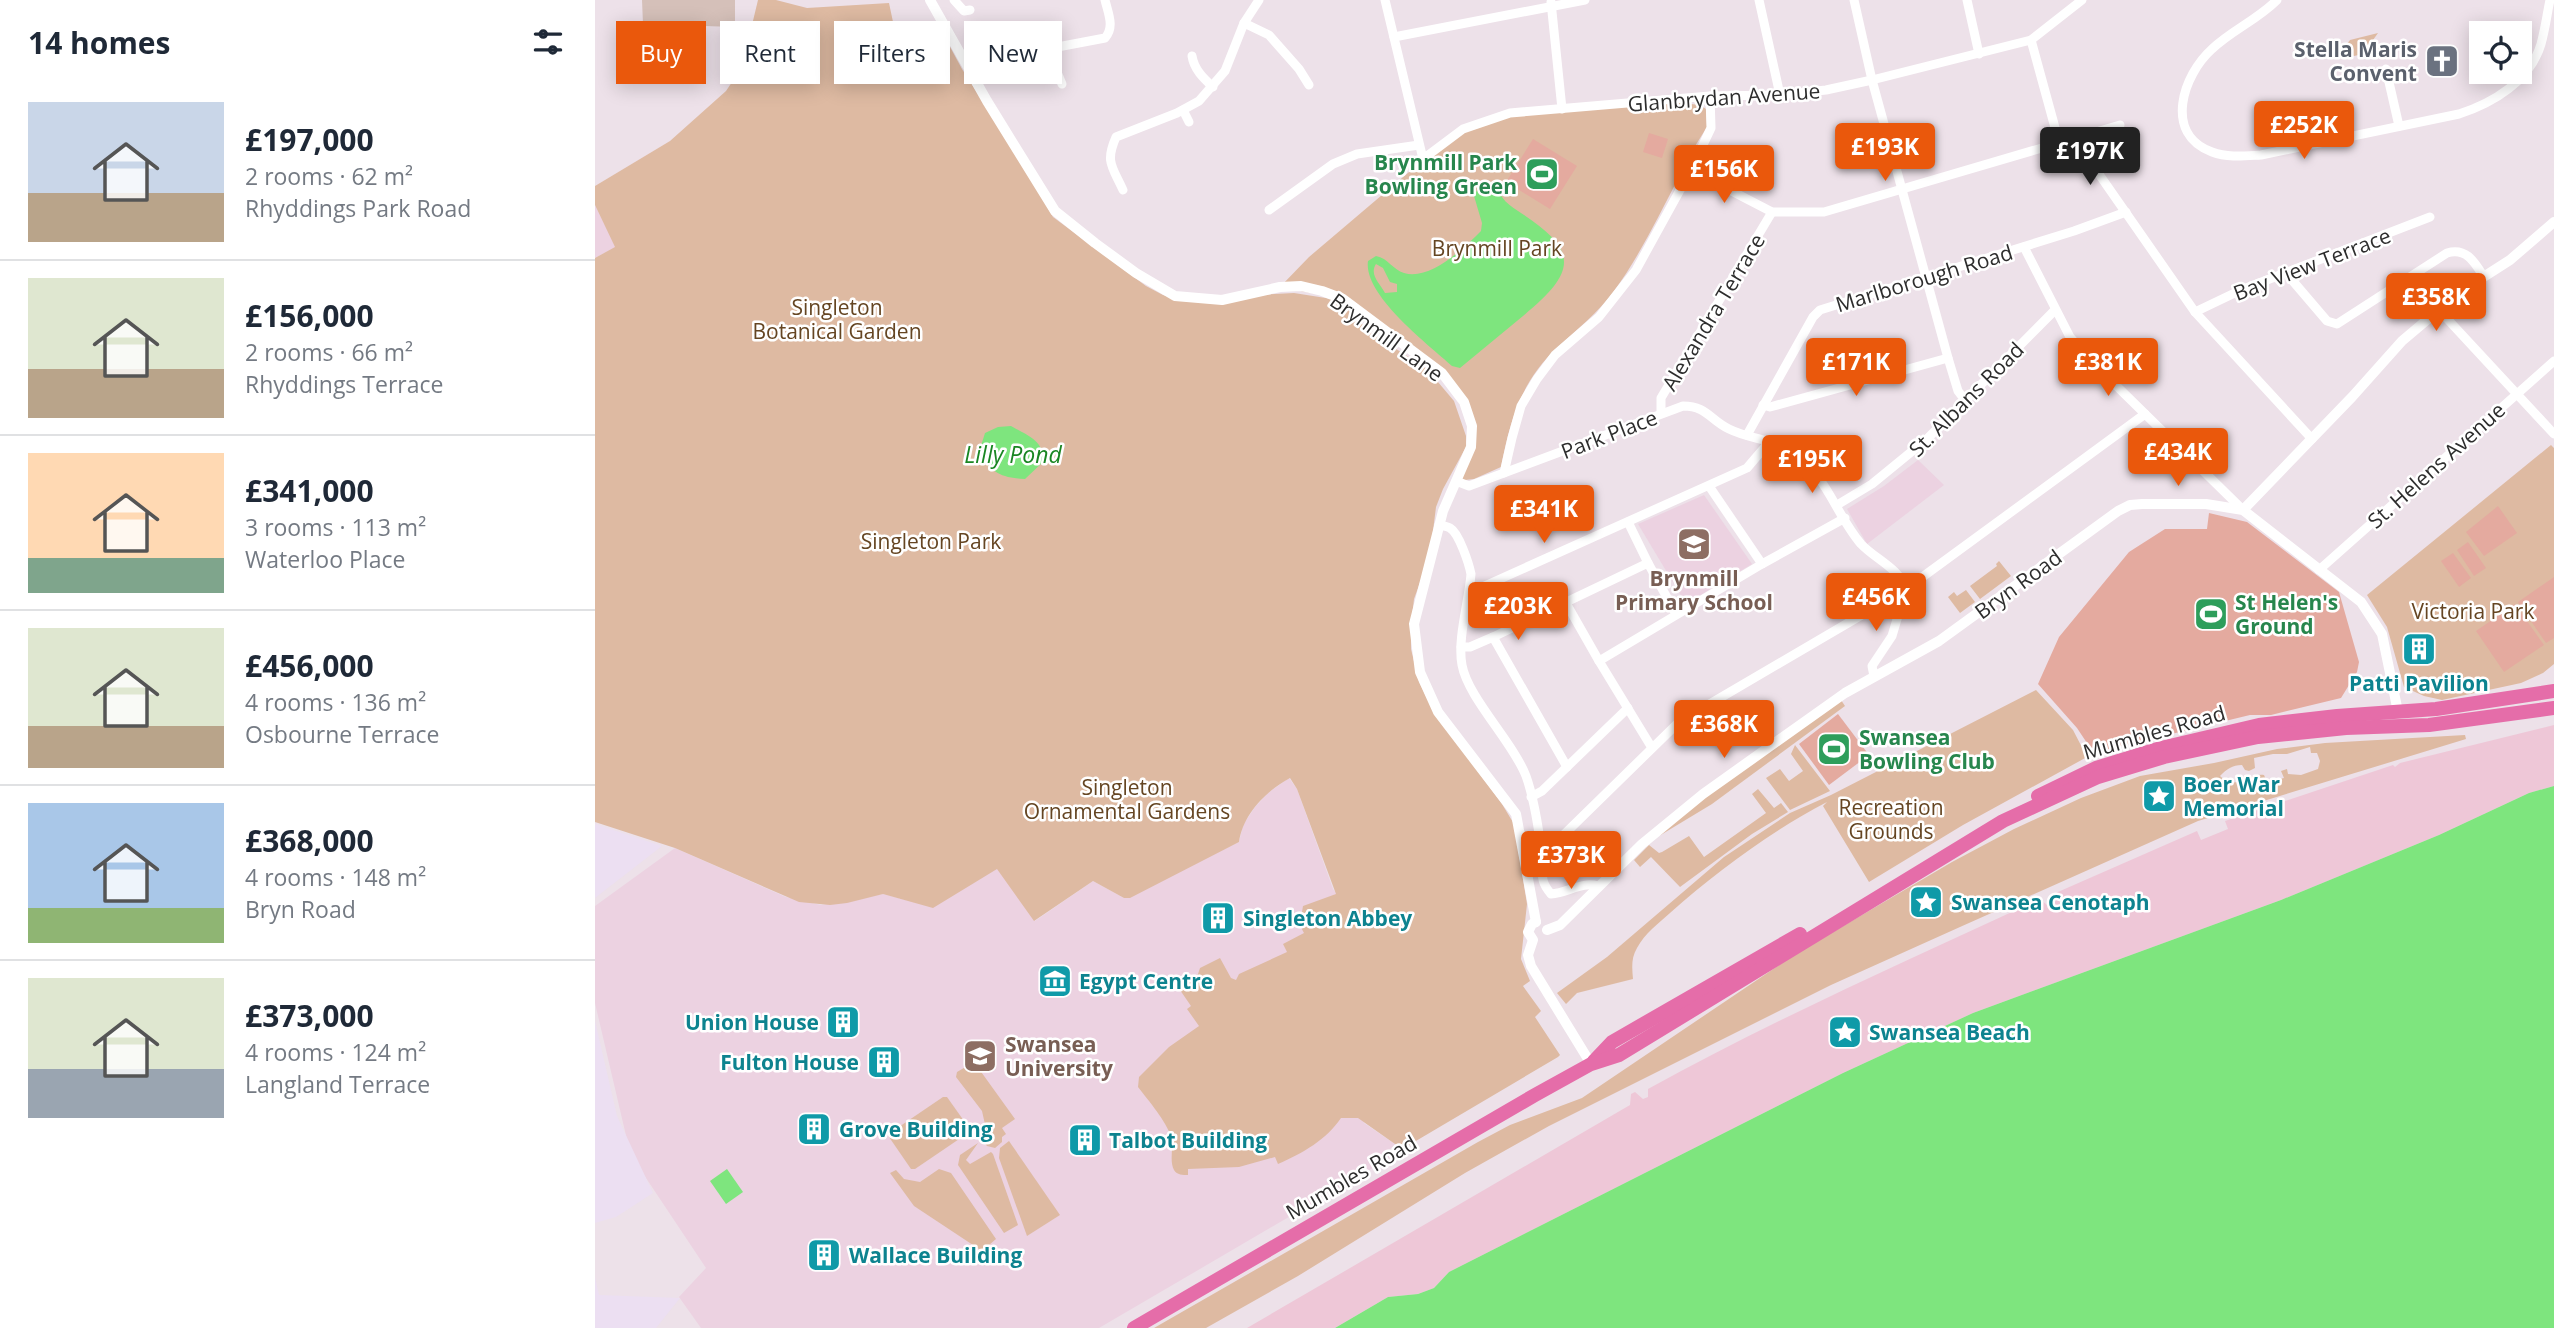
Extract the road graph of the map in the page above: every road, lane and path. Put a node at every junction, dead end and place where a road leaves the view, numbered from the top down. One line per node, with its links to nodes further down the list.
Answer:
1 (930, 0): 61 (street, Brynmill Lane)
2 (954, 0): 14 (street)
3 (1105, 0): 18 (street)
4 (1259, 0): 15 (street)
5 (1385, 0): 16 (street)
6 (1585, 0): 12 (street)
7 (1759, 0): 25 (street)
8 (1854, 0): 22 (street)
9 (1967, 0): 19 (street)
10 (2082, 0): 17 (street)
11 (2277, 0): 31 (street)
12 (1551, 2): 16 (street); 27 (street)
13 (2551, 2): 31 (street)
14 (970, 9)
15 (1244, 23): 23 (street); 24 (street)
16 (1394, 37): 33 (street)
17 (2031, 40): 19 (street, Glanbrydan Avenue); 32 (street)
18 (1062, 46)
19 (1979, 54): 22 (street, Glanbrydan Avenue)
20 (1192, 56): 24 (street)
21 (2386, 69): 31 (street)
22 (1872, 80): 25 (street, Glanbrydan Avenue); 36 (street)
23 (1309, 85)
24 (1213, 86): 28 (street)
25 (1780, 95): 26 (street, Glanbrydan Avenue)
26 (1710, 96): 27 (street, Glanbrydan Avenue); 34 (street)
27 (1562, 110): 33 (street, Glanbrydan Avenue)
28 (1180, 111): 29 (street); 35 (street)
29 (1189, 122)
30 (2120, 125): 32 (street)
31 (2399, 126)
32 (2070, 141): 36 (street); 39 (street)
33 (1419, 145): 37 (street)
34 (1691, 170): 38 (street); 60 (street)
35 (1123, 190)
36 (1903, 190): 38 (street); 44 (street)
37 (1269, 210)
38 (1772, 212): 54 (street, Alexandra Terrace)
39 (2126, 212): 42 (street, Marlborough Road); 48 (street)
40 (2430, 218): 43 (street, Bay View Terrace)
41 (2554, 222): 45 (street)
42 (2024, 247): 44 (street, Marlborough Road); 46 (street)
43 (2286, 273): 45 (street); 48 (street, Bay View Terrace)
44 (1927, 277): 49 (street); 53 (street, Marlborough Road)
45 (2484, 277): 47 (street)
46 (2055, 310): 52 (street, St. Albans Road); 55 (street)
47 (2439, 310): 51 (street); 58 (street)
48 (2195, 312): 58 (street)
49 (1948, 358): 52 (street); 53 (street)
50 (2554, 360): 51 (street, St. Helens Avenue)
51 (2517, 394): 56 (street); 70 (street, St. Helens Avenue)
52 (1965, 400): 63 (street, St. Albans Road)
53 (1763, 405): 57 (street, Marlborough Road)
54 (1661, 414): 57 (street, Park Place); 60 (street, Park Place)
55 (2145, 414): 64 (street); 71 (street)
56 (2554, 433)
57 (1747, 435): 59 (street)
58 (2312, 439): 64 (street)
59 (1770, 441): 62 (street); 63 (street)
60 (1504, 473): 61 (street, Park Place)
61 (1456, 481): 67 (street, Brynmill Lane)
62 (1709, 486): 66 (street); 69 (street)
63 (1837, 505): 65 (street)
64 (2243, 510): 70 (street); 78 (street, Bryn Road)
65 (1845, 518): 69 (street); 71 (street)
66 (1628, 522): 68 (street); 72 (street)
67 (1439, 525): 72 (street); 89 (street, Brynmill Lane)
68 (1648, 564): 73 (street); 74 (street)
69 (1762, 564): 74 (street)
70 (2319, 569): 82 (street)
71 (1906, 589): 78 (street); 83 (street)
72 (1469, 593): 76 (street)
73 (1566, 603): 75 (street); 77 (street)
74 (1676, 614): 77 (street)
75 (1493, 637): 76 (street); 85 (street)
76 (1461, 648): 86 (street)
77 (1599, 661): 80 (street)
78 (1874, 676): 88 (street, Bryn Road)
79 (2554, 691): 82 (main road, Mumbles Road)
80 (1628, 708): 83 (street); 85 (street)
81 (2554, 708): 84 (main road, Mumbles Road)
82 (2398, 712): 84 (main road, Mumbles Road)
83 (1652, 748): 87 (street)
84 (2163, 752): 92 (main road, Mumbles Road)
85 (1567, 767): 86 (street)
86 (1531, 797): 87 (street)
87 (1542, 856): 88 (street)
88 (1598, 886): 90 (street, Bryn Road)
89 (1536, 922): 90 (street); 91 (street, Brynmill Lane)
90 (1547, 930): 91 (street)
91 (1532, 940): 92 (street, Brynmill Lane)
92 (1591, 1064): 93 (main road, Mumbles Road)
93 (1134, 1328)

